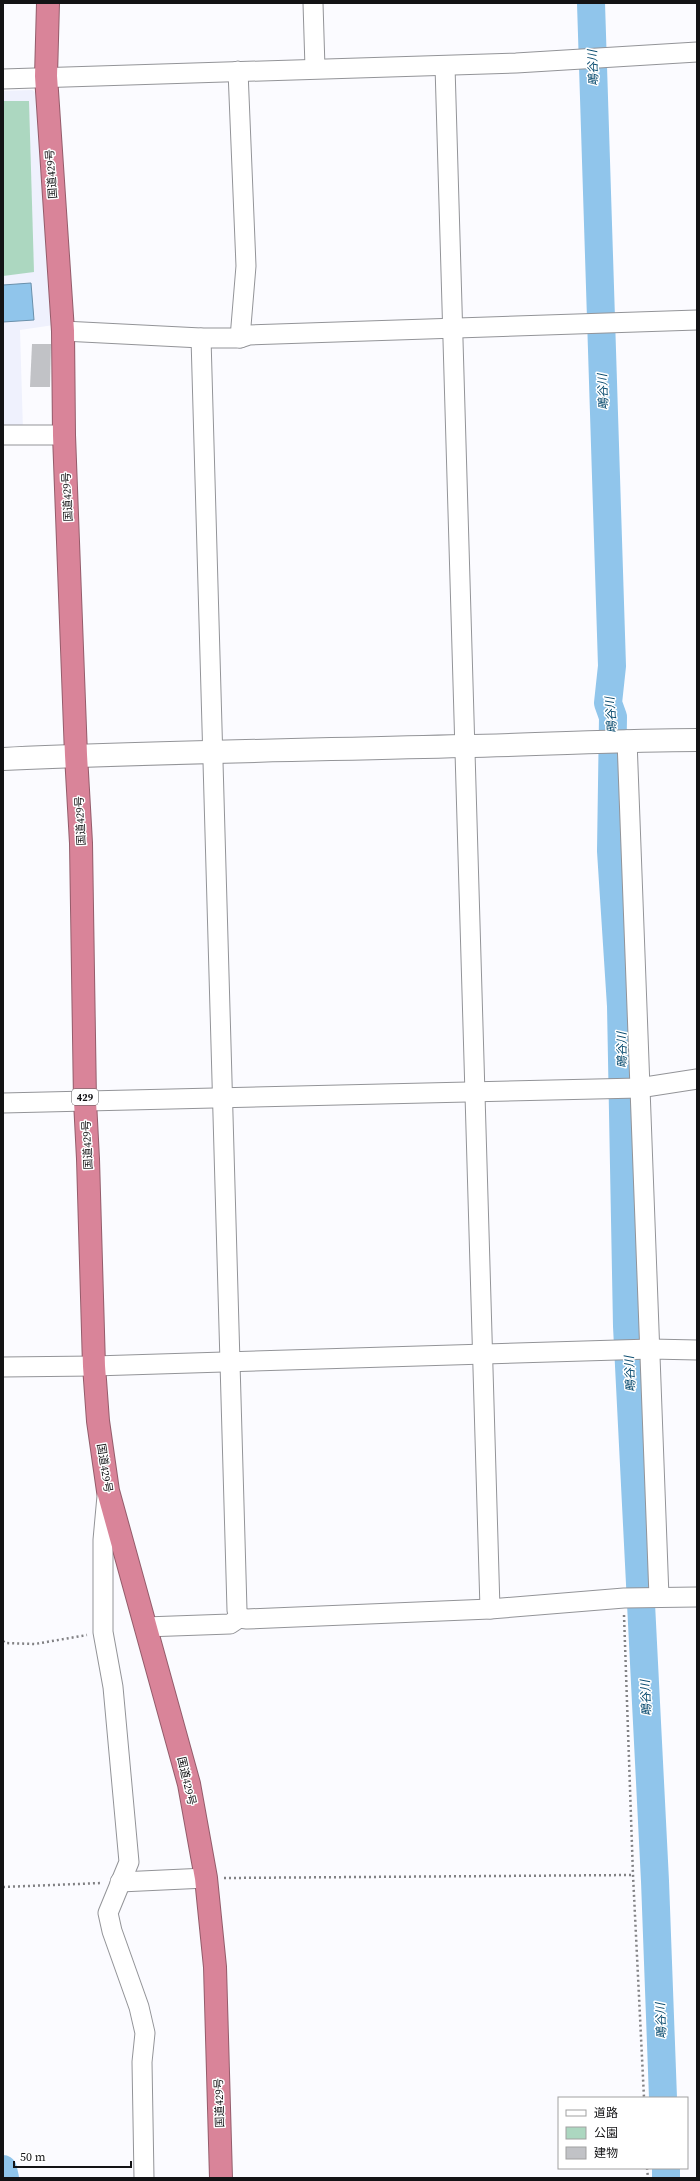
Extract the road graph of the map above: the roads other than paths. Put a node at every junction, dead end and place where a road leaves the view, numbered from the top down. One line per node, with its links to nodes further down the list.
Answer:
1 (48, 3): 7 (highway, 国道429号 / 429)
2 (313, 3): 5 (street)
3 (697, 52): 4 (street)
4 (446, 66): 5 (street); 10 (street)
5 (316, 68): 6 (street)
6 (238, 72): 7 (street); 13 (street)
7 (46, 76): 8 (street); 11 (highway, 国道429号 / 429)
8 (3, 79)
9 (697, 320): 10 (street)
10 (453, 329): 13 (street); 18 (street)
11 (63, 331): 12 (street); 15 (highway, 国道429号 / 429)
12 (201, 338): 13 (street); 19 (street)
13 (240, 338)
14 (3, 435): 15 (street)
15 (64, 435): 20 (highway, 国道429号 / 429)
16 (627, 740): 17 (street); 18 (street); 23 (street)
17 (697, 740)
18 (464, 746): 19 (street); 24 (street)
19 (212, 750): 20 (street); 25 (street)
20 (76, 755): 21 (street); 26 (highway, 国道429号 / 429)
21 (3, 759)
22 (697, 1078): 23 (street)
23 (639, 1088): 24 (street); 28 (street)
24 (474, 1091): 25 (street); 30 (street)
25 (223, 1097): 26 (street); 31 (street)
26 (85, 1101): 27 (street); 32 (highway, 国道429号 / 429)
27 (3, 1103)
28 (651, 1349): 29 (street); 30 (street); 35 (street)
29 (697, 1350)
30 (483, 1354): 31 (street); 37 (street)
31 (229, 1361): 32 (street); 38 (street)
32 (94, 1366): 33 (street); 34 (highway, 国道429号 / 429)
33 (3, 1367)
34 (108, 1490): 39 (highway, 国道429号 / 429); 41 (street)
35 (659, 1597): 36 (street); 37 (street)
36 (697, 1597)
37 (490, 1610): 38 (street)
38 (240, 1618): 39 (street)
39 (145, 1627): 40 (highway, 国道429号 / 429)
40 (206, 1878): 41 (street); 43 (highway, 国道429号 / 429)
41 (120, 1882): 42 (street)
42 (144, 2178)
43 (221, 2178)

